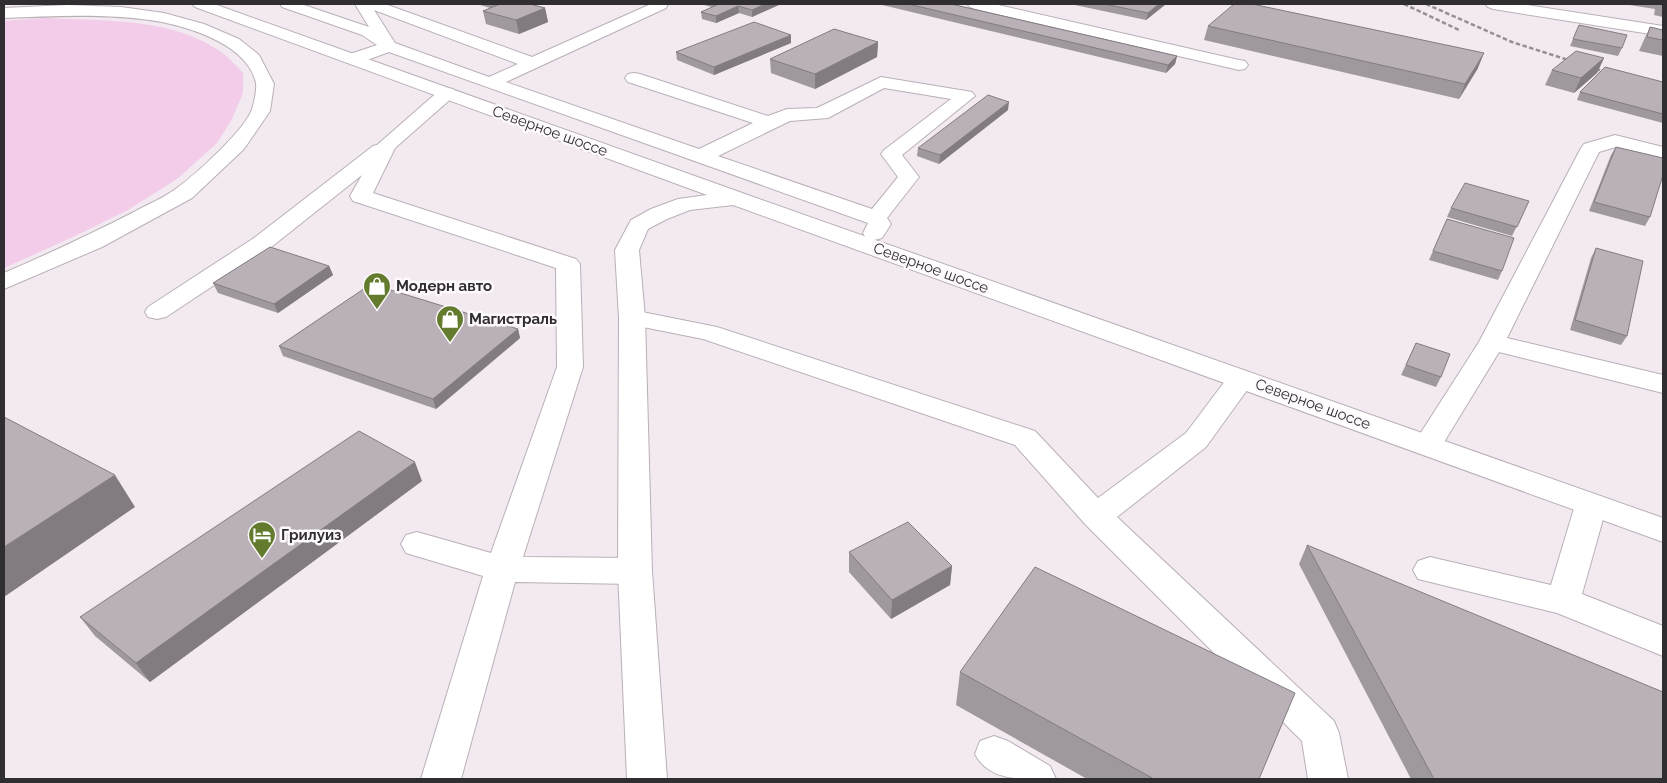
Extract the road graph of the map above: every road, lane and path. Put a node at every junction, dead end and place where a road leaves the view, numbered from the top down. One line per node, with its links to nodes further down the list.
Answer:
1 (200, 4): 13 (main road, Северное шоссе)
2 (287, 4): 12 (main road)
3 (362, 4): 12 (main road)
4 (371, 4): 14 (main road)
5 (975, 4): 15 (main road)
6 (1493, 4): 10 (main road)
7 (1585, 4): 10 (main road)
8 (661, 5): 14 (main road)
9 (4, 14): 26 (main road)
10 (1604, 21): 11 (main road)
11 (1663, 32)
12 (389, 46): 13 (main road); 17 (main road)
13 (353, 59): 18 (main road, Северное шоссе)
14 (532, 63): 17 (main road)
15 (1239, 65)
16 (634, 78): 19 (main road)
17 (490, 83): 22 (main road)
18 (447, 93): 20 (main road); 23 (main road, Северное шоссе)
19 (769, 122): 22 (main road); 24 (main road)
20 (387, 145): 27 (main road); 37 (main road)
21 (1663, 154): 29 (main road)
22 (700, 157): 24 (main road)
23 (736, 199): 25 (main road, Северное шоссе); 28 (main road)
24 (876, 218): 25 (main road)
25 (866, 244): 30 (main road, Северное шоссе)
26 (4, 282)
27 (158, 312)
28 (632, 318): 34 (main road); 39 (main road)
29 (1492, 342): 31 (main road); 32 (main road)
30 (1241, 379): 32 (main road, Северное шоссе); 34 (main road)
31 (1663, 384)
32 (1428, 445): 33 (main road, Северное шоссе)
33 (1591, 504): 35 (main road, Северное шоссе); 40 (main road)
34 (1096, 516): 46 (main road)
35 (1663, 530)
36 (417, 544): 37 (main road)
37 (502, 569): 39 (main road); 43 (main road)
38 (1430, 570): 40 (main road)
39 (635, 571): 44 (main road)
40 (1563, 601): 41 (main road)
41 (1663, 641)
42 (994, 754): 45 (main road)
43 (441, 779)
44 (647, 779)
45 (1036, 779)
46 (1328, 779)

